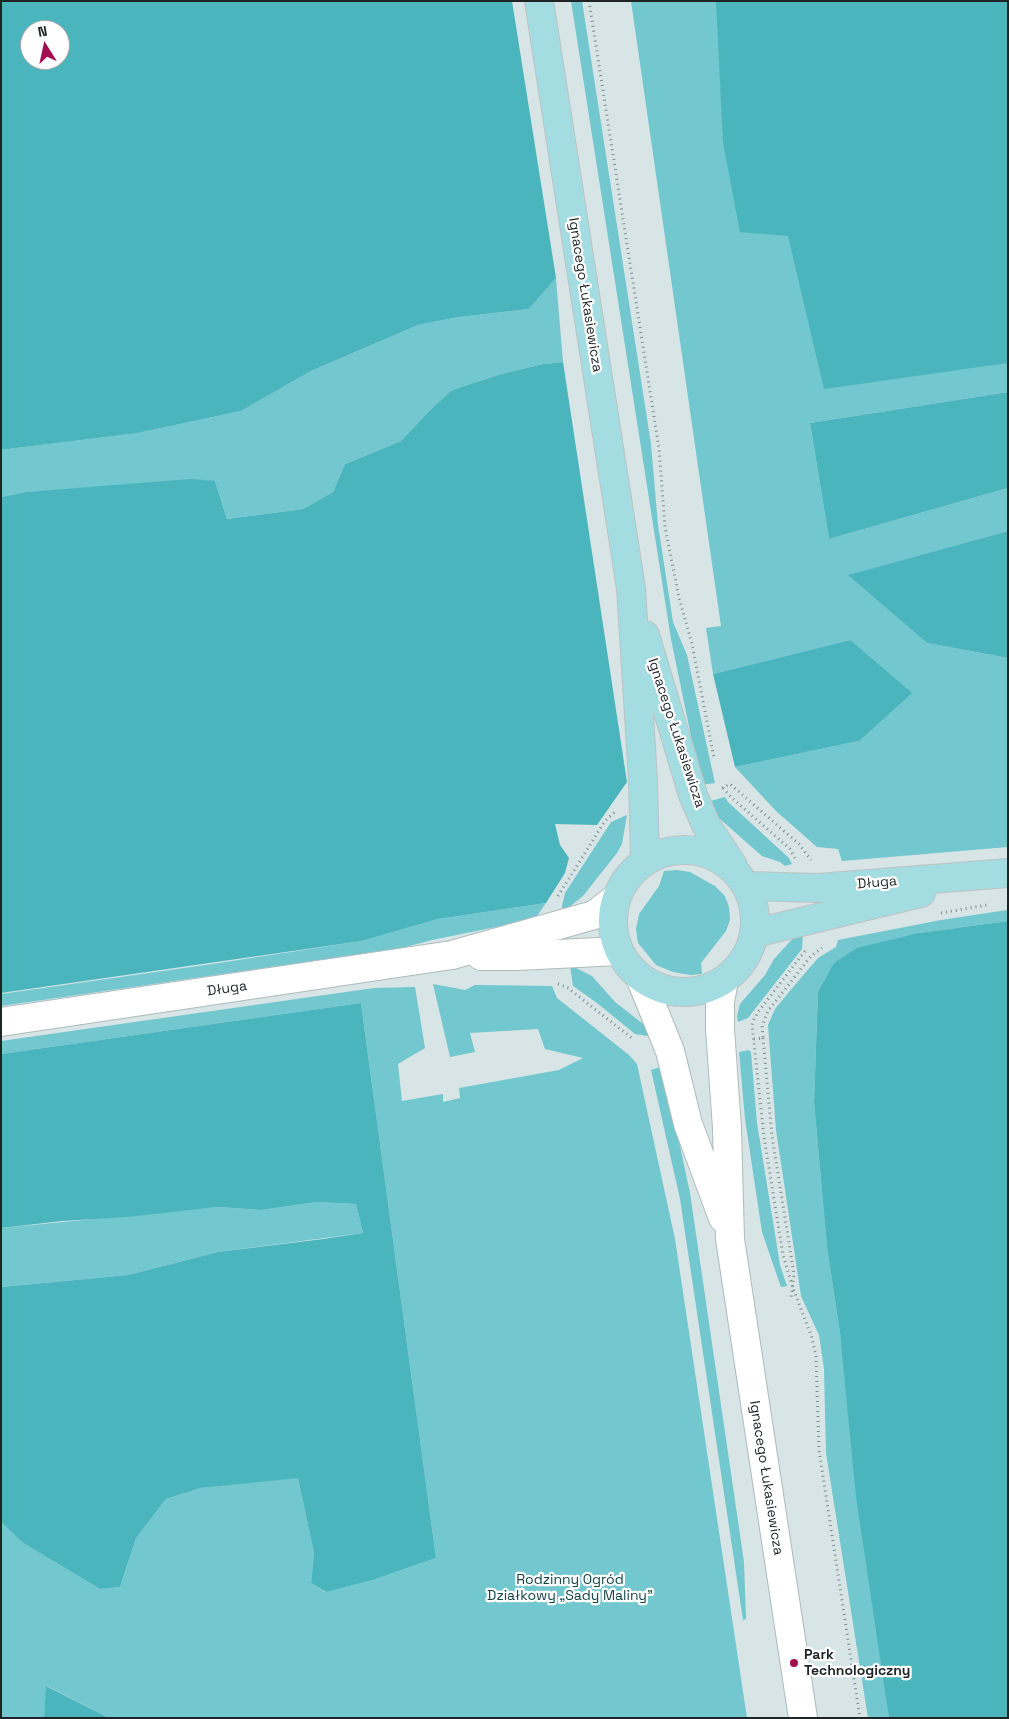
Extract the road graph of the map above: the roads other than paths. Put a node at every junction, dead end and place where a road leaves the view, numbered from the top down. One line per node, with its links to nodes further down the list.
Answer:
1 (539, 1): 2 (main road, Ignacego Łukasiewicza)
2 (631, 588): 3 (main road, Ignacego Łukasiewicza); 5 (main road, Ignacego Łukasiewicza)
3 (645, 861): 5 (main road); 6 (main road)
4 (1008, 874): 5 (main road, Długa); 7 (main road, Długa)
5 (741, 879): 7 (main road)
6 (616, 898): 8 (main road); 9 (street)
7 (755, 933): 11 (main road)
8 (619, 951): 9 (street); 10 (main road)
9 (452, 955): 12 (street, Długa)
10 (640, 977): 11 (main road); 13 (street, Ignacego Łukasiewicza)
11 (724, 980): 13 (street, Ignacego Łukasiewicza)
12 (1, 1022)
13 (730, 1239): 14 (street, Ignacego Łukasiewicza)
14 (803, 1718)

